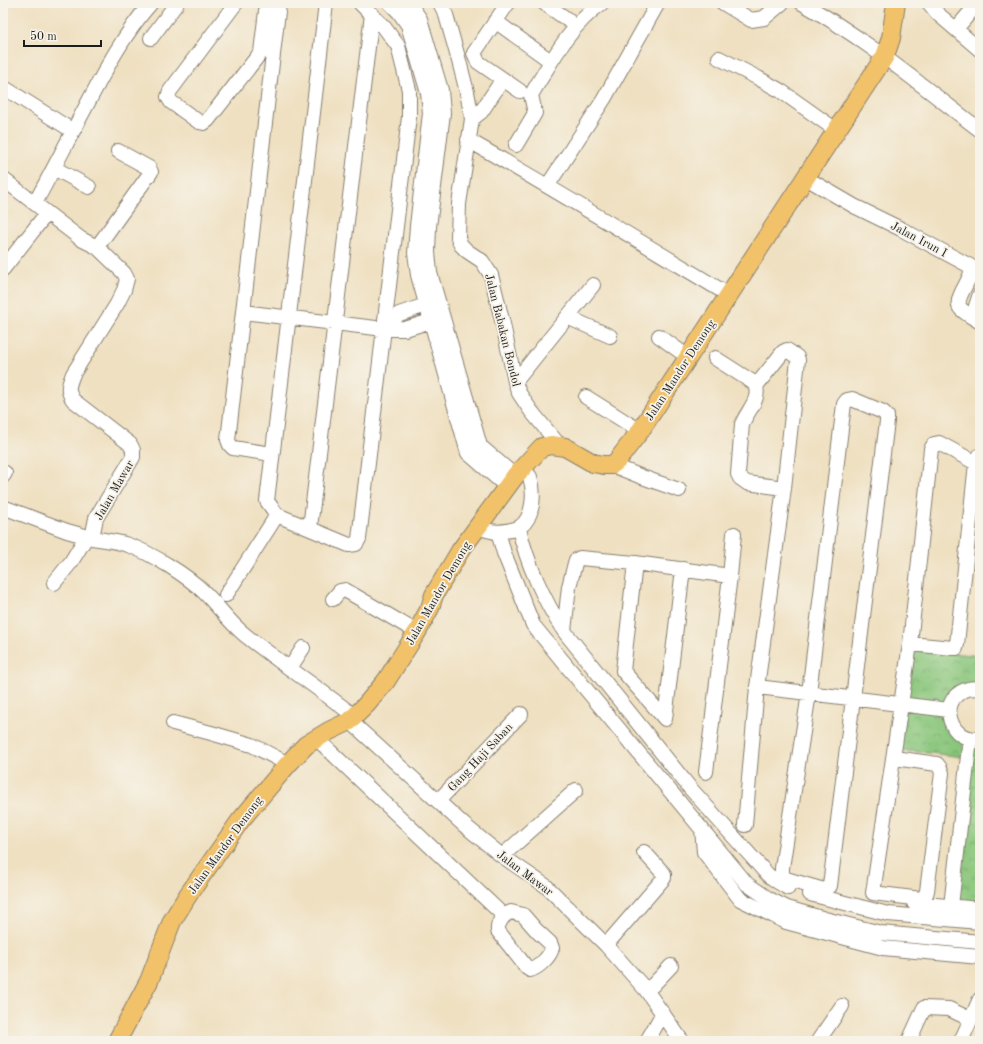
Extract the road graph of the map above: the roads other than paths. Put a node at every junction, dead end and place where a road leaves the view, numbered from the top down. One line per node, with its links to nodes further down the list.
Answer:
1 (151, 3): 39 (street)
2 (177, 3): 26 (street)
3 (236, 3): 28 (street)
4 (267, 3): 28 (street)
5 (279, 3): 28 (street)
6 (326, 3): 60 (street)
7 (360, 3): 22 (street)
8 (409, 3): 43 (street)
9 (440, 3): 32 (street, Jalan Babakan Bondol)
10 (499, 3): 32 (street)
11 (508, 3): 24 (street)
12 (544, 3): 23 (street)
13 (602, 3): 41 (street)
14 (658, 3): 47 (street)
15 (723, 3): 16 (street)
16 (782, 3)
17 (802, 3): 29 (street)
18 (896, 3): 29 (main road, Jalan Mandor Demong)
19 (929, 3): 25 (street)
20 (977, 3): 25 (street)
21 (393, 4): 43 (street)
22 (372, 14): 63 (street); 64 (street)
23 (568, 20)
24 (495, 22): 30 (street); 33 (street)
25 (956, 29): 27 (street)
26 (151, 38)
27 (980, 50)
28 (267, 53): 58 (street)
29 (885, 56): 37 (main road, Jalan Mandor Demong); 38 (street)
30 (546, 57)
31 (719, 58): 37 (street)
32 (459, 61): 36 (street, Jalan Babakan Bondol)
33 (503, 79): 35 (street); 36 (street)
34 (3, 87): 39 (street)
35 (520, 91)
36 (472, 119): 40 (street, Jalan Babakan Bondol)
37 (836, 130): 45 (main road, Jalan Mandor Demong)
38 (980, 130)
39 (73, 131): 44 (street)
40 (468, 140): 47 (street); 69 (street, Jalan Babakan Bondol)
41 (516, 145)
42 (118, 151): 51 (street)
43 (431, 162): 56 (street); 77 (street)
44 (54, 168): 48 (street); 49 (street)
45 (806, 178): 55 (main road, Jalan Mandor Demong); 62 (street, Jalan Irun I)
46 (3, 179): 49 (street, Jalan Mawar)
47 (548, 185): 55 (street)
48 (89, 187)
49 (34, 203): 50 (street, Jalan Mawar)
50 (47, 212): 51 (street, Jalan Mawar); 52 (street)
51 (97, 247): 87 (street, Jalan Mawar)
52 (3, 269)
53 (593, 286): 59 (street)
54 (980, 294): 57 (street)
55 (729, 295): 67 (main road, Jalan Mandor Demong)
56 (426, 305): 61 (street); 64 (street)
57 (980, 310)
58 (243, 312): 60 (street); 74 (street)
59 (568, 317): 65 (street); 69 (street)
60 (288, 318): 63 (street); 74 (street)
61 (431, 321): 64 (street); 77 (street)
62 (980, 322)
63 (335, 323): 64 (street); 83 (street)
64 (384, 329): 83 (street)
65 (610, 336)
66 (659, 336): 67 (street)
67 (688, 357): 72 (main road, Jalan Mandor Demong)
68 (715, 358): 70 (street)
69 (515, 382): 73 (street, Jalan Babakan Bondol)
70 (756, 386): 78 (street); 78 (street)
71 (586, 397): 72 (street)
72 (640, 431): 76 (main road, Jalan Mandor Demong)
73 (559, 445): 76 (main road); 77 (main road, Jalan Mandor Demong)
74 (272, 454): 81 (street)
75 (978, 459): 98 (street); 98 (street)
76 (612, 465): 79 (street)
77 (515, 476): 82 (main road, Jalan Mandor Demong); 84 (street)
78 (784, 488): 101 (street)
79 (679, 490)
80 (3, 507): 87 (street)
81 (277, 515): 83 (street); 94 (street)
82 (477, 527): 85 (street); 97 (main road, Jalan Mandor Demong)
83 (310, 528)
84 (519, 528): 85 (street); 88 (street)
85 (498, 532): 89 (street)
86 (734, 534): 92 (street)
87 (90, 537): 93 (street); 100 (street, Jalan Mawar)
88 (523, 546): 89 (street); 96 (street)
89 (504, 553): 118 (street)
90 (635, 563): 91 (street); 91 (street); 96 (street)
91 (683, 569): 92 (street)
92 (730, 576): 114 (street)
93 (54, 583)
94 (226, 595)
95 (333, 599): 97 (street)
96 (564, 631): 123 (street)
97 (417, 632): 108 (main road, Jalan Mandor Demong)
98 (910, 644): 105 (street)
99 (303, 648): 100 (street)
100 (290, 668): 108 (street, Jalan Mawar)
101 (757, 687): 103 (street); 117 (street)
102 (980, 689): 106 (street)
103 (809, 693): 104 (street); 104 (street); 104 (street)
104 (854, 699): 105 (street)
105 (901, 705): 106 (street); 112 (street)
106 (949, 710): 111 (street)
107 (520, 714): 116 (street, Gang Haji Saban)
108 (352, 718): 110 (main road, Jalan Mandor Demong); 116 (street, Jalan Mawar)
109 (173, 723): 113 (street)
110 (316, 738): 113 (main road, Jalan Mandor Demong); 124 (street)
111 (975, 738): 121 (street)
112 (894, 758): 112 (street)
113 (288, 764): 135 (main road, Jalan Mandor Demong)
114 (706, 772)
115 (576, 790): 120 (street)
116 (439, 800): 120 (street, Jalan Mawar)
117 (746, 825)
118 (702, 829): 126 (street); 128 (street)
119 (644, 852): 127 (street)
120 (502, 856): 127 (street, Jalan Mawar)
121 (951, 906): 122 (street); 123 (street)
122 (980, 909)
123 (888, 914): 125 (street)
124 (504, 916)
125 (980, 922)
126 (980, 942)
127 (606, 945): 130 (street, Jalan Mawar)
128 (980, 957)
129 (671, 966): 130 (street)
130 (646, 990): 133 (street, Jalan Mawar)
131 (980, 999): 134 (street)
132 (842, 1006): 138 (street)
133 (663, 1013): 136 (street); 137 (street, Jalan Mawar)
134 (970, 1019): 139 (street); 140 (street)
135 (117, 1041)
136 (647, 1041)
137 (682, 1041)
138 (818, 1041)
139 (909, 1041)
140 (961, 1041)

